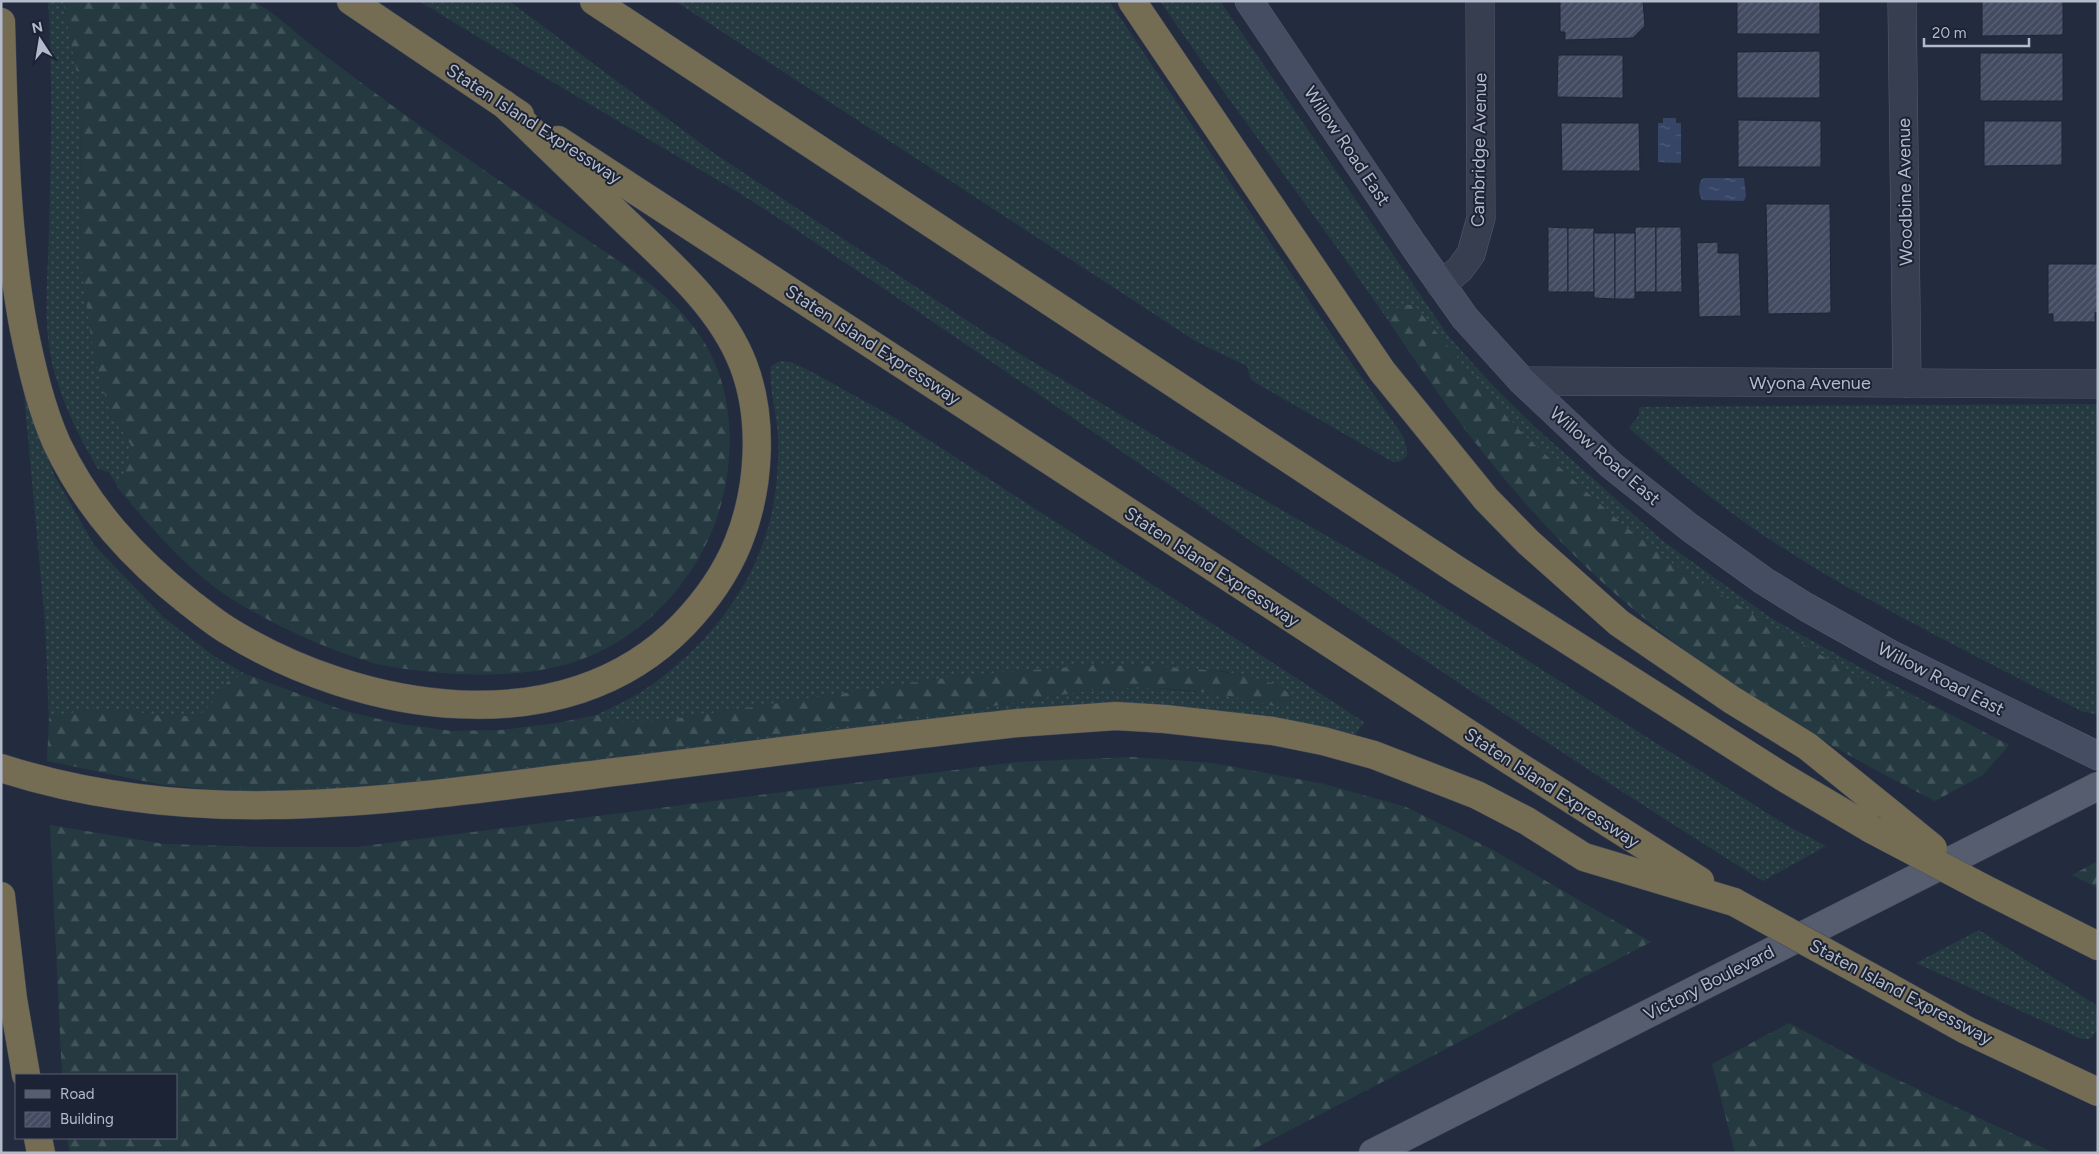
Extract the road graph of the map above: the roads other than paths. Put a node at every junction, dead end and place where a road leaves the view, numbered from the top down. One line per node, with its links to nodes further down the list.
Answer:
1 (351, 1): 8 (highway, Staten Island Expressway)
2 (594, 1): 16 (highway)
3 (1132, 1): 16 (highway)
4 (1249, 1): 9 (main road, Willow Road East)
5 (1480, 1): 9 (street, Cambridge Avenue)
6 (1902, 1): 11 (street, Woodbine Avenue)
7 (1, 22): 8 (highway)
8 (504, 104): 18 (highway, Staten Island Expressway)
9 (1441, 285): 10 (main road, Willow Road East)
10 (1522, 382): 11 (street, Wyona Avenue); 13 (main road, Willow Road East)
11 (1907, 383): 12 (street, Wyona Avenue)
12 (2098, 384)
13 (2098, 756)
14 (1, 768): 18 (highway)
15 (2098, 786): 23 (main road, Victory Boulevard)
16 (1883, 823): 19 (highway, bridge)
17 (1, 896): 20 (highway)
18 (1734, 902): 21 (highway, Staten Island Expressway, bridge)
19 (2098, 946)
20 (26, 1074)
21 (2098, 1092)
22 (38, 1139): 24 (highway)
23 (1412, 1144): 25 (main road, Victory Boulevard)
24 (41, 1153)
25 (1373, 1153)

